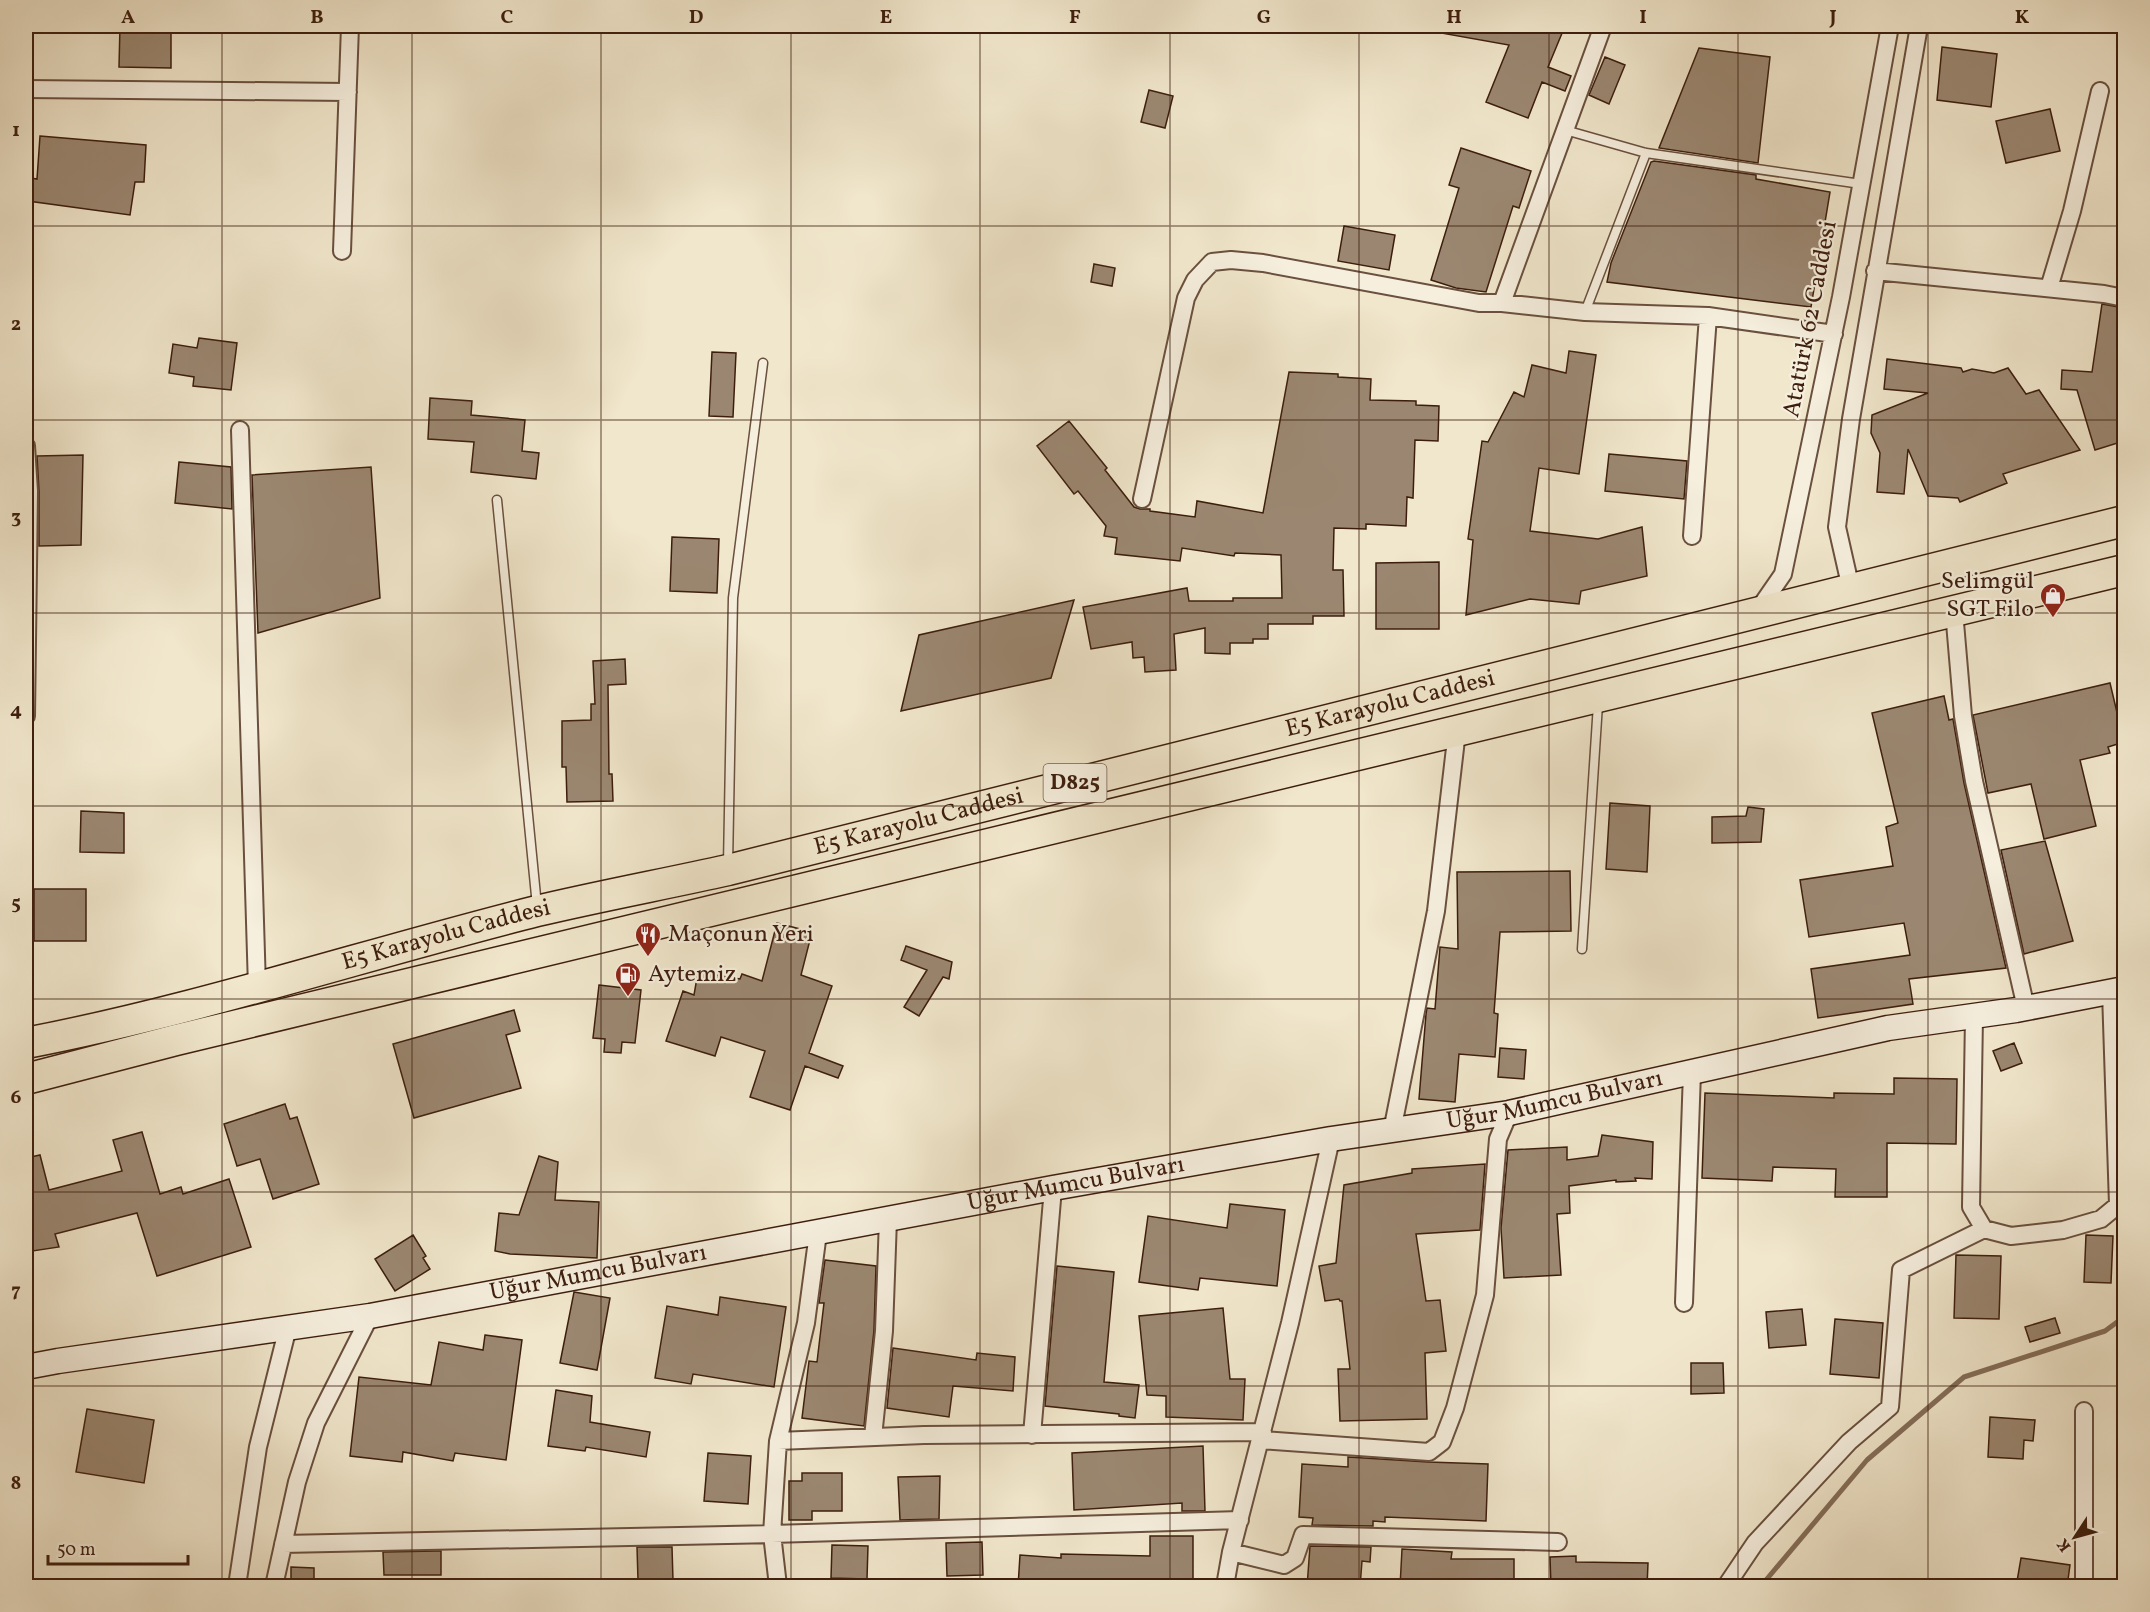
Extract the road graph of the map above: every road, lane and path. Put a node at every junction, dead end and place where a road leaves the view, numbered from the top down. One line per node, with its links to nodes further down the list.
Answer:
1 (350, 26): 7 (street)
2 (1603, 26): 8 (street)
3 (1890, 26): 10 (street, Atatürk 62 Caddesi)
4 (1919, 26): 12 (street)
5 (26, 89): 7 (street)
6 (2100, 91): 13 (street)
7 (348, 93): 11 (street)
8 (1565, 130): 9 (lane); 15 (street)
9 (1646, 153): 10 (lane); 16 (lane)
10 (1861, 184): 18 (street, Atatürk 62 Caddesi)
11 (342, 251)
12 (1875, 271): 13 (street); 27 (street)
13 (2049, 288): 14 (street)
14 (2124, 298)
15 (1502, 303): 16 (street); 22 (street)
16 (1585, 312): 17 (street)
17 (1708, 316): 18 (street); 25 (street)
18 (1833, 334): 29 (street, Atatürk 62 Caddesi)
19 (763, 363): 34 (lane)
20 (240, 430): 37 (street)
21 (26, 446): 31 (street)
22 (1142, 499)
23 (497, 500): 35 (lane)
24 (2124, 521): 27 (highway, E5 Karayolu Caddesi / D825)
25 (1692, 536)
26 (2124, 570): 28 (highway, E5 Karayolu Caddesi / D825)
27 (1851, 589): 29 (highway, E5 Karayolu Caddesi / D825)
28 (1954, 611): 30 (highway, E5 Karayolu Caddesi / D825); 39 (street)
29 (1755, 614): 34 (highway, E5 Karayolu Caddesi / D825)
30 (1598, 697): 33 (highway, E5 Karayolu Caddesi / D825); 36 (lane)
31 (26, 703): 32 (street)
32 (26, 716)
33 (1457, 731): 41 (highway, E5 Karayolu Caddesi / D825); 47 (street)
34 (728, 870): 35 (highway, E5 Karayolu Caddesi / D825)
35 (538, 911): 37 (highway, E5 Karayolu Caddesi / D825)
36 (1582, 949)
37 (257, 987): 42 (highway, E5 Karayolu Caddesi / D825)
38 (2118, 991): 39 (street, Uğur Mumcu Bulvarı); 51 (street)
39 (2026, 1008): 40 (street, Uğur Mumcu Bulvarı)
40 (1974, 1016): 43 (street, Uğur Mumcu Bulvarı); 51 (street)
41 (176, 1040): 44 (highway, E5 Karayolu Caddesi / D825); 45 (highway)
42 (26, 1043)
43 (1692, 1072): 46 (street, Uğur Mumcu Bulvarı); 53 (street)
44 (26, 1079)
45 (26, 1098)
46 (1509, 1113): 47 (street, Uğur Mumcu Bulvarı); 59 (street)
47 (1392, 1131): 48 (street, Uğur Mumcu Bulvarı)
48 (1331, 1139): 49 (street, Uğur Mumcu Bulvarı); 59 (street)
49 (1053, 1188): 50 (street, Uğur Mumcu Bulvarı); 58 (street)
50 (888, 1219): 52 (street, Uğur Mumcu Bulvarı); 60 (street)
51 (1984, 1229): 71 (street)
52 (818, 1233): 54 (street, Uğur Mumcu Bulvarı); 61 (street)
53 (1684, 1303)
54 (370, 1316): 55 (street, Uğur Mumcu Bulvarı); 65 (street)
55 (288, 1328): 56 (street, Uğur Mumcu Bulvarı); 67 (street)
56 (26, 1368)
57 (2085, 1411): 72 (street)
58 (1032, 1435): 59 (street); 60 (street)
59 (1262, 1436): 62 (street)
60 (873, 1437): 61 (street)
61 (778, 1441): 63 (street)
62 (1240, 1520): 63 (street); 66 (street)
63 (772, 1534): 65 (street); 69 (street)
64 (1558, 1542): 66 (street)
65 (283, 1544): 68 (street)
66 (1231, 1552): 70 (street)
67 (237, 1587)
68 (274, 1587)
69 (778, 1587)
70 (1225, 1587)
71 (1726, 1587)
72 (2084, 1587)

